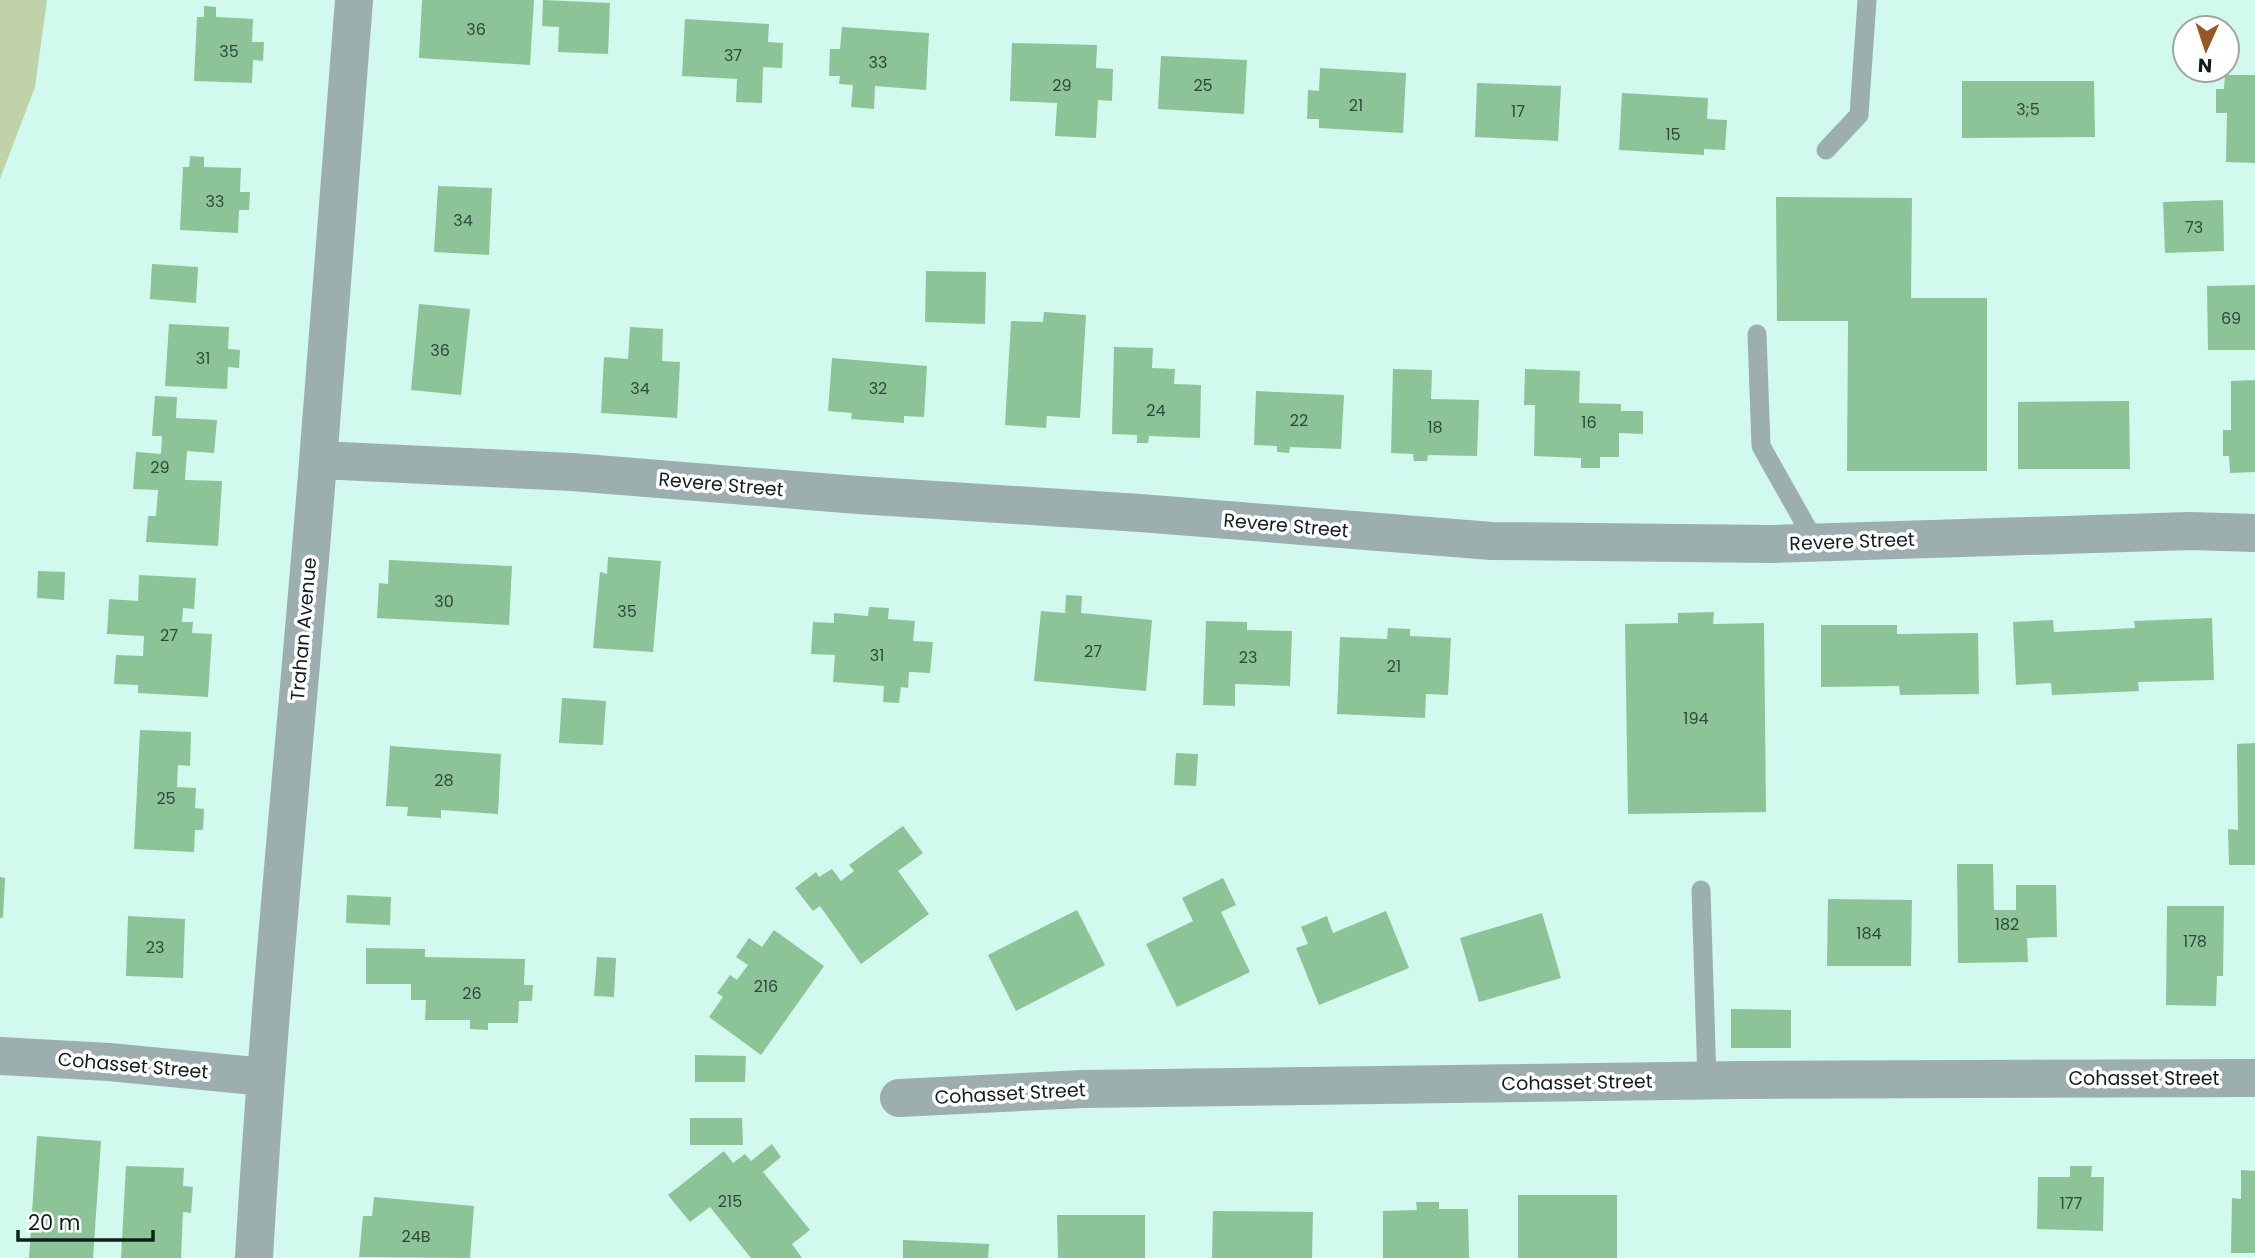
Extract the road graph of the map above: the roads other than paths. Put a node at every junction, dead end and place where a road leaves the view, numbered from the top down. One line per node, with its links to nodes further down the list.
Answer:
1 (354, 0): 5 (street, Trahan Avenue)
2 (1867, 0): 3 (lane)
3 (1826, 150)
4 (1757, 334): 7 (lane)
5 (319, 460): 7 (street, Revere Street); 10 (street, Trahan Avenue)
6 (2255, 533): 7 (street, Revere Street)
7 (1815, 542)
8 (1701, 890): 12 (lane)
9 (0, 1056): 10 (street, Cohasset Street)
10 (266, 1076): 14 (street, Trahan Avenue)
11 (2255, 1078): 12 (street, Cohasset Street)
12 (1707, 1080): 13 (street, Cohasset Street)
13 (899, 1098)
14 (254, 1258)

